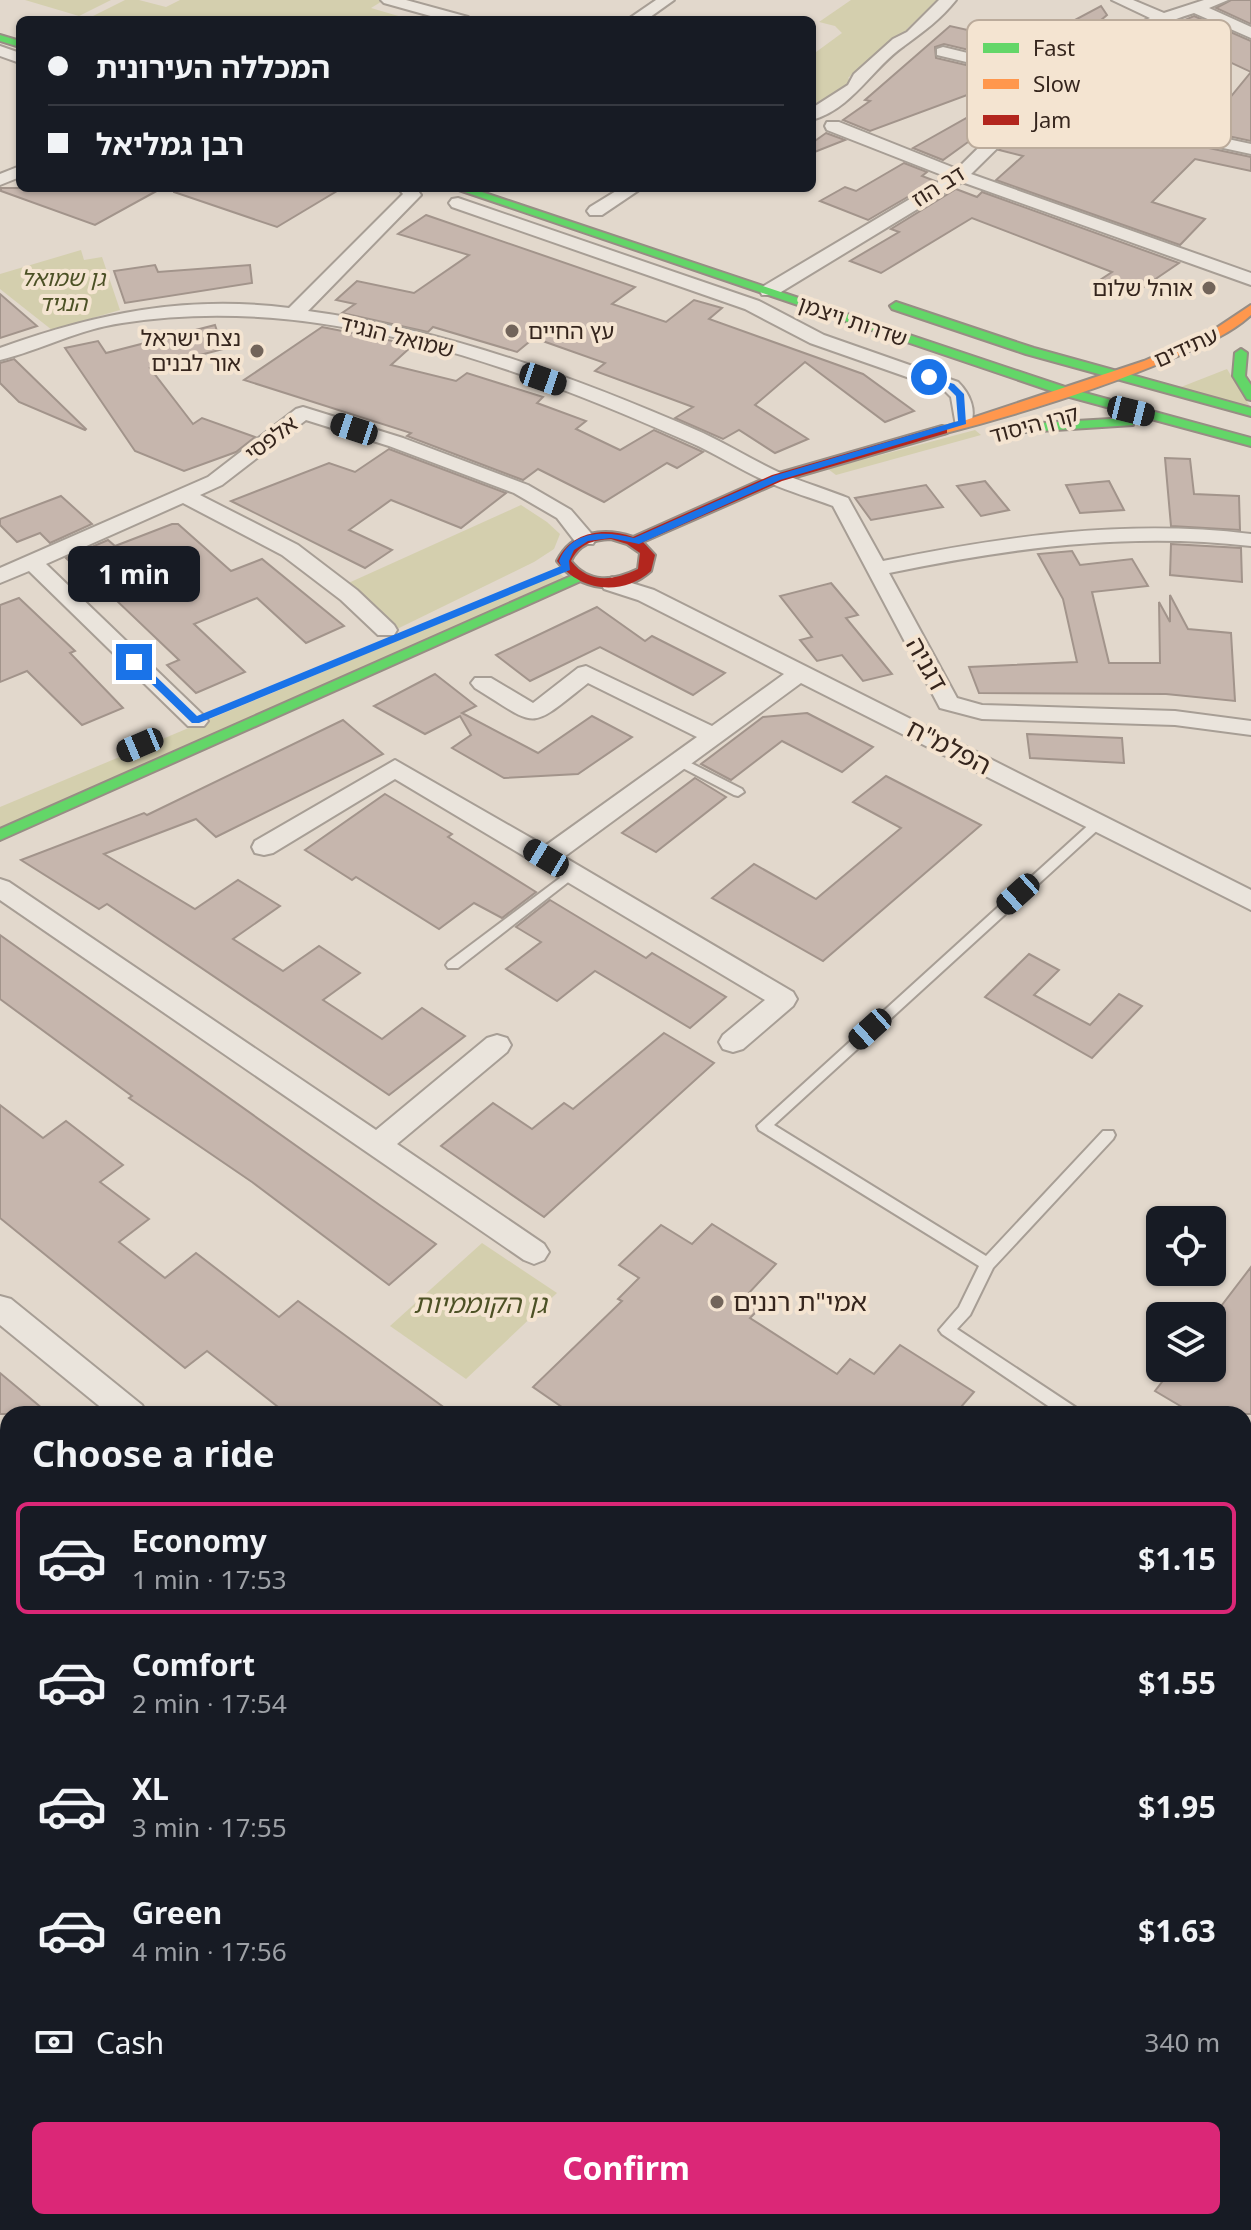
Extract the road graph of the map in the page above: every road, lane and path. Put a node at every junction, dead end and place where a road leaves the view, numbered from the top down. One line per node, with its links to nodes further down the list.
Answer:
1 (389, 0): 7 (street)
2 (666, 0): 8 (street)
3 (948, 0): 16 (street)
4 (1120, 0): 9 (street)
5 (1220, 0): 6 (street, דב הוז)
6 (1193, 7): 9 (street, דב הוז); 11 (street)
7 (448, 16)
8 (641, 16)
9 (1163, 18): 10 (street, דב הוז)
10 (1159, 20)
11 (1222, 20)
12 (1231, 24): 13 (street)
13 (1251, 33)
14 (943, 52): 15 (street)
15 (967, 58)
16 (816, 112)
17 (833, 126): 21 (street)
18 (1231, 145): 20 (street)
19 (988, 148): 21 (street, דב הוז)
20 (1251, 149)
21 (960, 176): 29 (street, דב הוז); 30 (street)
22 (409, 192): 35 (street)
23 (627, 192): 26 (street)
24 (458, 195): 32 (main road, שדרות ויצמן); 49 (street)
25 (574, 205): 26 (main road)
26 (596, 211): 27 (main road)
27 (627, 220)
28 (775, 267): 29 (main road, שדרות ויצמן)
29 (797, 274): 31 (main road, שדרות ויצמן); 32 (street, דב הוז)
30 (1251, 279)
31 (826, 283)
32 (769, 291): 40 (main road, שדרות ויצמן)
33 (884, 303): 37 (main road, שדרות ויצמן)
34 (1251, 309): 36 (main road, עתידים)
35 (296, 312): 39 (street, שמואל הנגיד); 55 (street, שמואל הנגיד)
36 (1233, 326): 37 (main road); 42 (main road, עתידים)
37 (1030, 351): 42 (main road, שדרות ויצמן)
38 (1239, 351): 45 (main road)
39 (0, 354)
40 (965, 359): 44 (main road, שדרות ויצמן); 47 (main road)
41 (1184, 374): 43 (main road, עתידים)
42 (1117, 375): 43 (main road, שדרות ויצמן); 44 (main road, עתידים)
43 (1152, 385): 46 (main road, עתידים); 48 (main road, שדרות ויצמן)
44 (1070, 393): 46 (main road, שדרות ויצמן); 47 (main road, קרן היסוד)
45 (1251, 396)
46 (1107, 404): 50 (main road, קרן היסוד); 51 (main road, שדרות ויצמן)
47 (1006, 410): 49 (main road, קרן היסוד)
48 (1251, 412)
49 (963, 422): 55 (main road, קרן היסוד)
50 (1024, 428): 51 (main road); 52 (main road, קרן היסוד)
51 (1206, 429): 53 (main road, שדרות ויצמן)
52 (1001, 434)
53 (1251, 442)
54 (904, 461): 56 (main road)
55 (777, 478): 56 (street, דגניה); 61 (main road, קרן היסוד)
56 (804, 489): 58 (main road); 63 (street, דגניה)
57 (184, 495): 59 (street, אלפסי); 62 (street, אלפסי); 68 (street)
58 (744, 513)
59 (585, 539): 61 (main road); 65 (main road)
60 (1251, 540): 63 (street)
61 (635, 541): 64 (main road)
62 (33, 563): 66 (street, אלפסי); 71 (street)
63 (875, 569): 72 (street, דגניה)
64 (650, 571): 67 (street, הפלמ"ח); 69 (street, הפלמ"ח)
65 (572, 572): 67 (main road); 68 (main road); 77 (main road)
66 (0, 576)
67 (612, 584)
68 (383, 636)
69 (800, 673): 73 (street); 76 (street, הפלמ"ח)
70 (483, 683): 73 (street)
71 (196, 721)
72 (1251, 728)
73 (714, 736): 74 (street)
74 (681, 762): 75 (lane); 79 (street)
75 (738, 792)
76 (1098, 823): 82 (street, הפלמ"ח); 89 (lane)
77 (0, 835)
78 (264, 847): 79 (street)
79 (546, 858): 80 (street)
80 (572, 873): 83 (lane); 84 (street)
81 (0, 888): 87 (street)
82 (1251, 901)
83 (453, 965)
84 (733, 1042)
85 (497, 1045): 87 (street)
86 (1108, 1135): 89 (lane)
87 (377, 1145): 88 (street)
88 (534, 1252)
89 (987, 1264): 92 (lane)
90 (0, 1308): 91 (street)
91 (121, 1406)
92 (1060, 1406)

